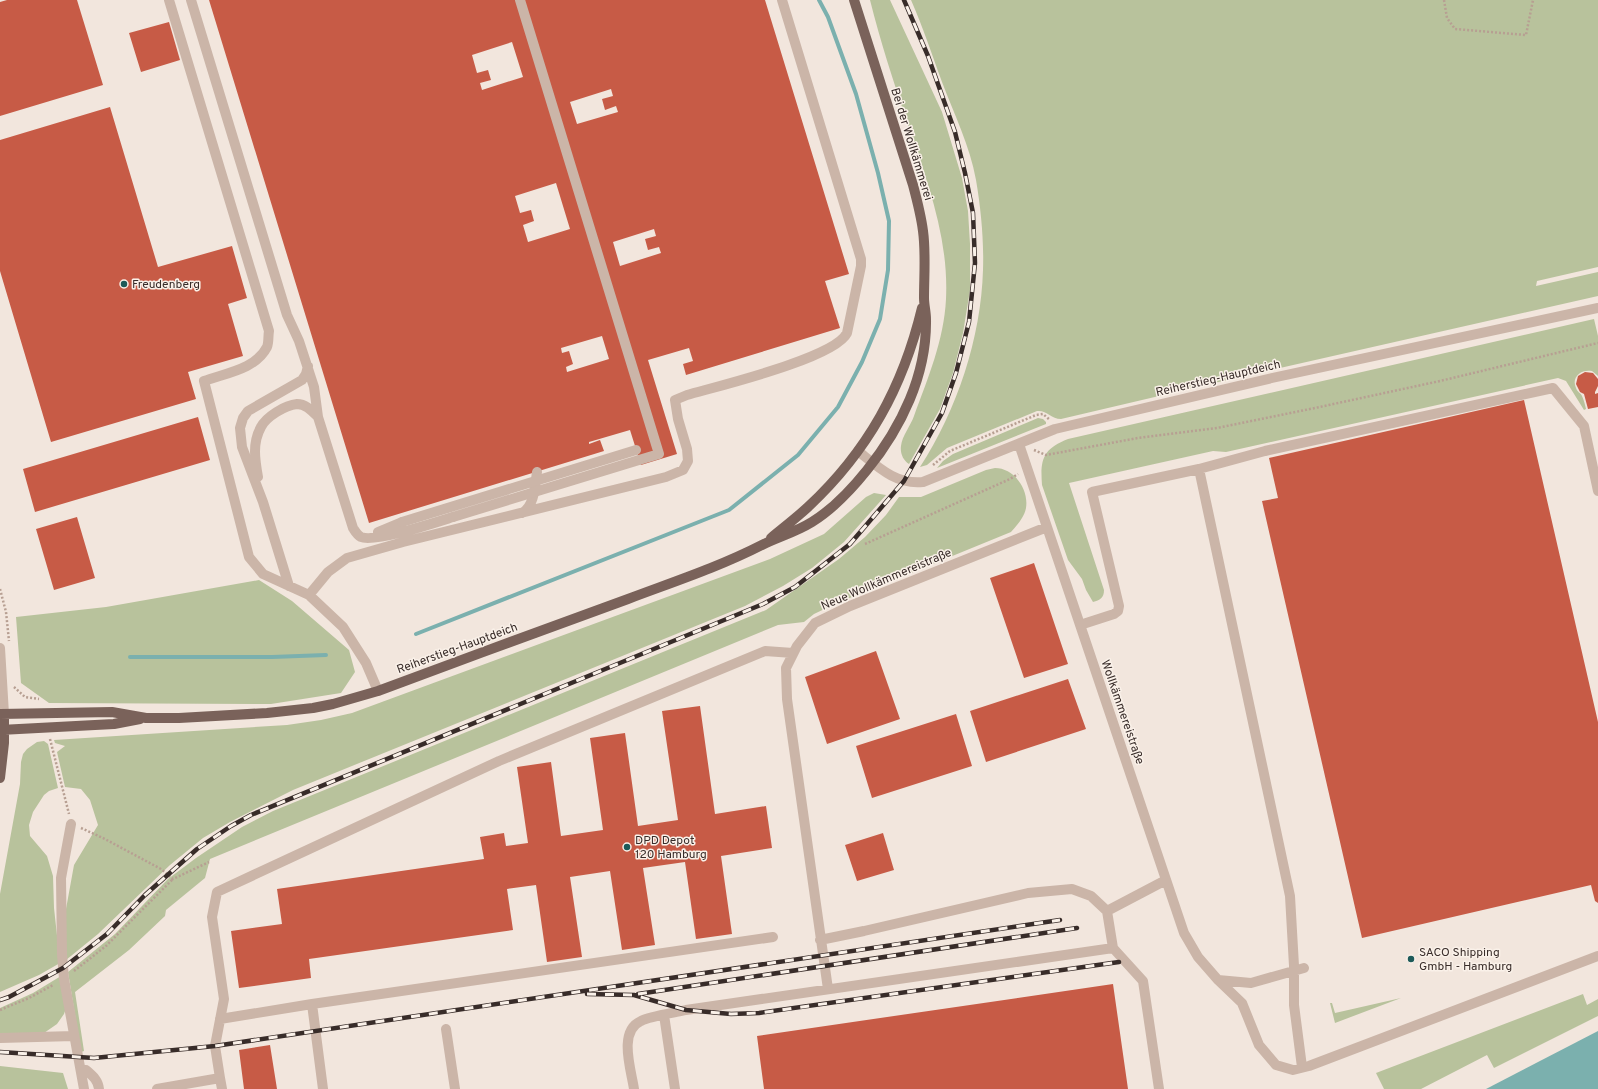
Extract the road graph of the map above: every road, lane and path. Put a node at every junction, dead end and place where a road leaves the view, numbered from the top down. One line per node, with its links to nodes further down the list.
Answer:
1 (169, 0): 30 (street)
2 (191, 0): 11 (street)
3 (520, 0): 27 (street, bridge)
4 (782, 0): 25 (street)
5 (854, 0): 8 (main road, Bei der Wollkämmerei)
6 (1444, 0): 7 (path)
7 (1534, 0)
8 (924, 299): 16 (main road, Bei der Wollkämmerei); 18 (main road, Bei der Wollkämmerei)
9 (1598, 308): 13 (street, Reiherstieg-Hauptdeich)
10 (1598, 343): 17 (path)
11 (308, 366): 12 (street); 24 (street)
12 (318, 417): 24 (street); 27 (street)
13 (1055, 429): 14 (street, Reiherstieg-Hauptdeich); 19 (path)
14 (1019, 444): 18 (street, Reiherstieg-Hauptdeich); 26 (street, Wollkämmereistraße)
15 (636, 450): 27 (street, bridge)
16 (858, 451): 18 (street, Reiherstieg-Hauptdeich); 29 (main road, Bei der Wollkämmerei)
17 (1046, 455)
18 (873, 463): 29 (main road, Bei der Wollkämmerei)
19 (930, 467)
20 (1199, 468): 23 (street); 32 (street); 51 (street)
21 (537, 472): 25 (street)
22 (1010, 479): 28 (path)
23 (1598, 491)
24 (263, 502): 30 (street)
25 (520, 514): 31 (street)
26 (1047, 527): 32 (street, Wollkämmereistraße); 34 (street, Neue Wollkämmereistraße)
27 (365, 538)
28 (865, 544)
29 (763, 545): 35 (main road, Reiherstieg-Hauptdeich)
30 (288, 586): 31 (street)
31 (309, 595): 35 (street)
32 (1080, 625): 45 (street, Wollkämmereistraße)
33 (0, 648): 36 (street)
34 (793, 653): 48 (street, Neue Wollkämmereistraße); 58 (street)
35 (378, 690): 37 (main road, Reiherstieg-Hauptdeich)
36 (2, 714): 37 (main road, Reiherstieg-Hauptdeich); 38 (main road)
37 (146, 718): 38 (main road, Reiherstieg-Hauptdeich)
38 (2, 730): 40 (main road)
39 (50, 736): 41 (path)
40 (0, 778)
41 (71, 824): 52 (street)
42 (94, 833): 44 (path)
43 (209, 862): 44 (path)
44 (172, 878): 52 (path)
45 (1166, 880): 46 (street); 53 (street, Wollkämmereistraße)
46 (1107, 911): 48 (street); 49 (street)
47 (773, 937): 55 (street)
48 (820, 940): 54 (street, Neue Wollkämmereistraße)
49 (1113, 948): 54 (street); 73 (street)
50 (1598, 956): 62 (street)
51 (1299, 969): 53 (street); 62 (street)
52 (64, 979): 56 (path); 60 (street)
53 (1218, 980): 62 (street, Wollkämmereistraße)
54 (828, 989): 57 (street)
55 (312, 1004): 58 (street); 69 (street)
56 (0, 1010)
57 (664, 1016): 71 (street); 72 (street)
58 (220, 1019): 64 (street)
59 (446, 1029): 70 (street)
60 (74, 1036): 61 (street); 63 (street)
61 (0, 1038)
62 (1302, 1068)
63 (80, 1070): 65 (street); 66 (street)
64 (220, 1078): 67 (street); 68 (street)
65 (84, 1089)
66 (99, 1089)
67 (157, 1089)
68 (222, 1089)
69 (323, 1089)
70 (455, 1089)
71 (634, 1089)
72 (675, 1089)
73 (1159, 1089)

